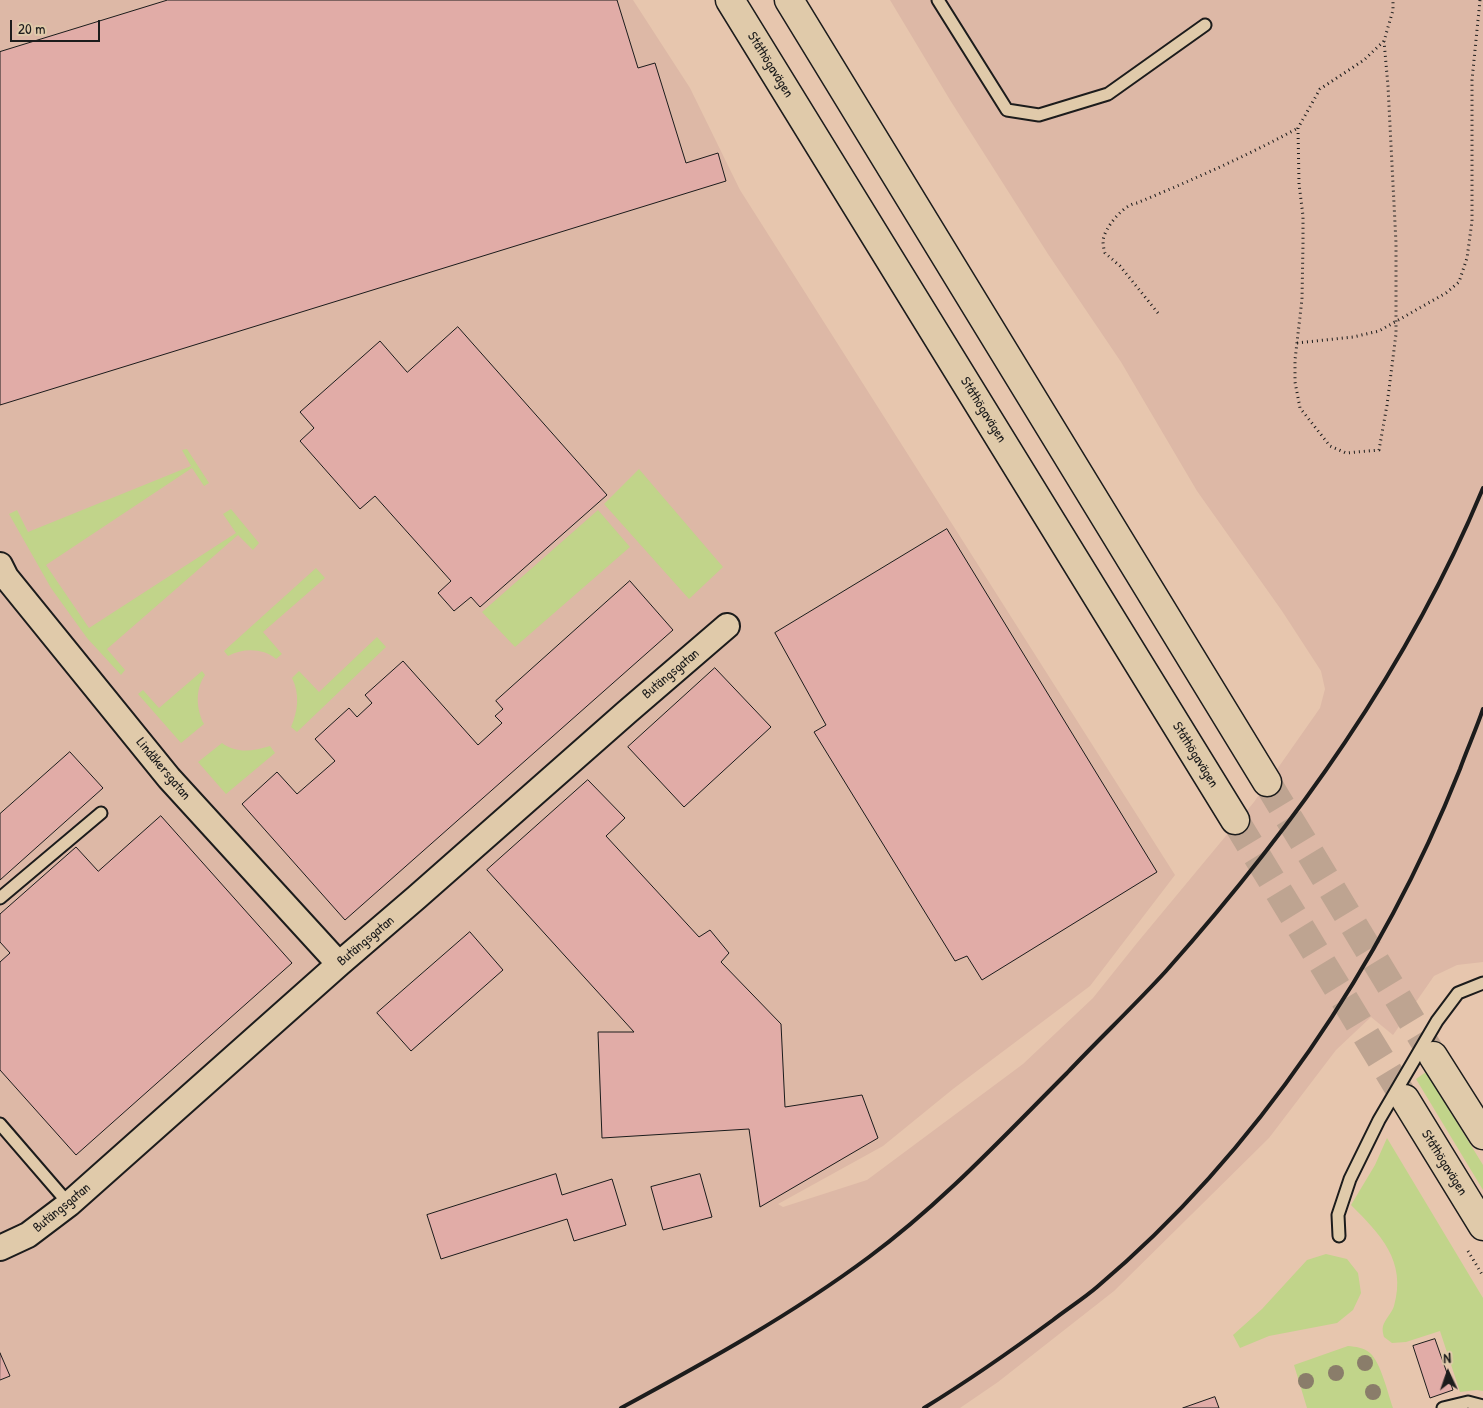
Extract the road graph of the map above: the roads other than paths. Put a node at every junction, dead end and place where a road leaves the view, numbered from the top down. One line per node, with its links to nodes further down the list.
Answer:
1 (730, 0): 9 (main road, Ståthögavägen)
2 (789, 0): 7 (main road)
3 (938, 0): 4 (lane)
4 (1205, 25)
5 (0, 565): 11 (street, Lindåkersgatan)
6 (727, 626): 11 (street, Butängsgatan)
7 (1267, 782)
8 (101, 813): 10 (lane)
9 (1235, 820)
10 (0, 898)
11 (339, 964): 17 (street, Butängsgatan)
12 (1483, 983): 19 (lane)
13 (1433, 1056): 16 (main road)
14 (1405, 1100): 18 (main road, Ståthögavägen)
15 (0, 1124): 17 (lane)
16 (1483, 1136)
17 (69, 1204): 20 (street, Butängsgatan)
18 (1483, 1226)
19 (1340, 1236)
20 (0, 1248)
21 (1483, 1406): 22 (lane)
22 (1443, 1408)

